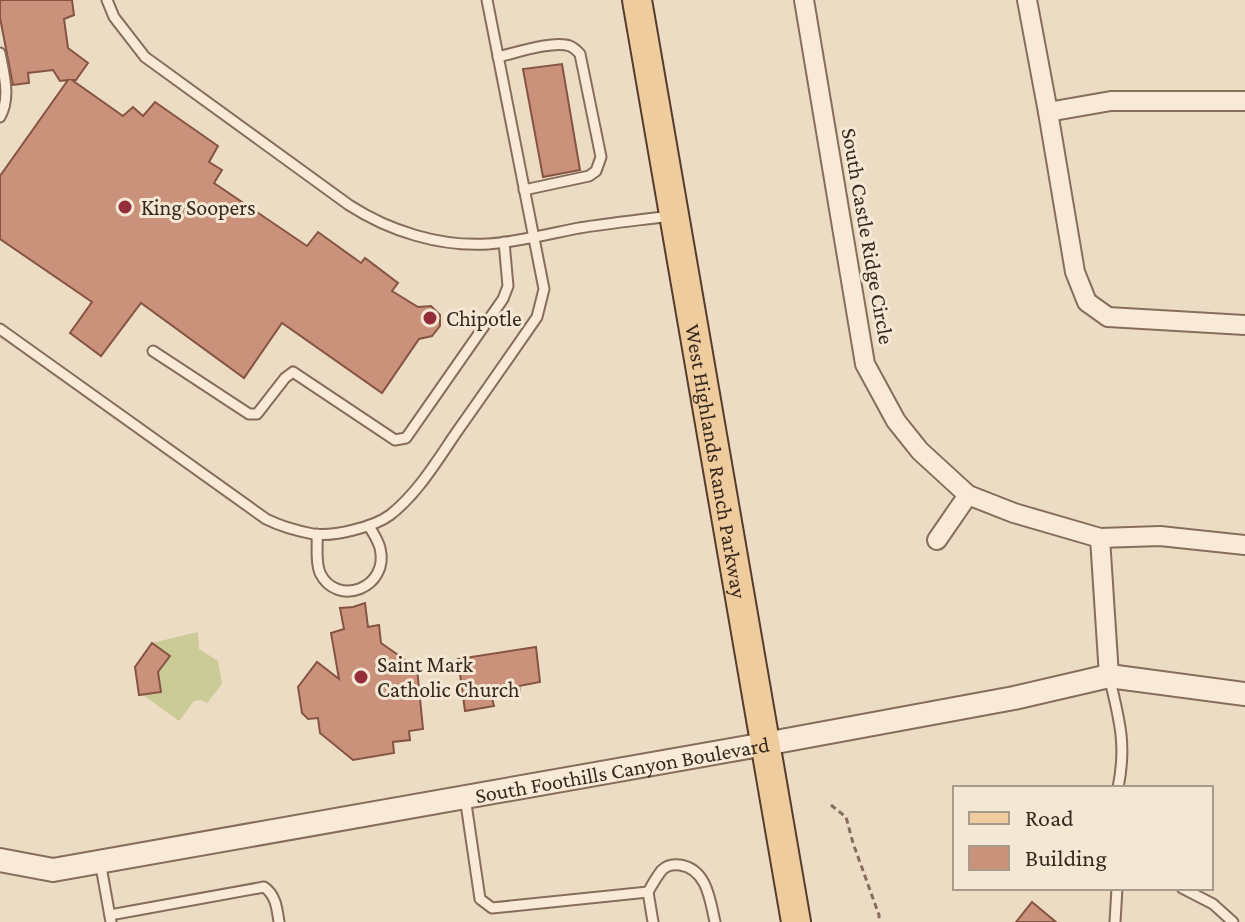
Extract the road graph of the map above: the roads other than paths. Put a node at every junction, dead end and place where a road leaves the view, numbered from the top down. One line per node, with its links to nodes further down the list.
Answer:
1 (107, 0): 14 (lane)
2 (487, 0): 7 (lane)
3 (637, 0): 12 (main road, West Highlands Ranch Parkway)
4 (804, 0): 18 (street, South Castle Ridge Circle)
5 (1027, 0): 9 (street)
6 (0, 53): 10 (lane)
7 (498, 57): 11 (lane); 11 (lane)
8 (1245, 101): 9 (street)
9 (1048, 112): 15 (street)
10 (0, 117)
11 (524, 190): 13 (lane)
12 (674, 215): 13 (lane); 26 (main road, West Highlands Ranch Parkway)
13 (533, 237): 14 (lane); 19 (lane)
14 (504, 242): 17 (lane)
15 (1245, 325)
16 (0, 329): 20 (lane)
17 (153, 351)
18 (968, 495): 21 (street, South Castle Ridge Circle); 22 (street)
19 (369, 526): 20 (lane); 20 (lane)
20 (317, 534)
21 (1100, 538): 23 (street, South Castle Ridge Circle); 24 (street)
22 (937, 540)
23 (1245, 545)
24 (1109, 676): 25 (street, South Foothills Canyon Boulevard); 26 (street, South Foothills Canyon Boulevard); 27 (lane)
25 (1245, 694)
26 (765, 744): 28 (street, South Foothills Canyon Boulevard); 39 (main road, West Highlands Ranch Parkway)
27 (1118, 786)
28 (465, 797): 30 (street, South Foothills Canyon Boulevard); 33 (lane)
29 (0, 860): 30 (street, South Foothills Canyon Boulevard)
30 (100, 861): 35 (lane)
31 (1117, 890): 40 (lane)
32 (1186, 890): 34 (lane)
33 (648, 892): 37 (lane); 38 (lane)
34 (1223, 913): 41 (lane); 42 (lane)
35 (111, 918): 36 (lane)
36 (279, 922)
37 (653, 922)
38 (715, 922)
39 (796, 922)
40 (1115, 922)
41 (1215, 922)
42 (1233, 922)

